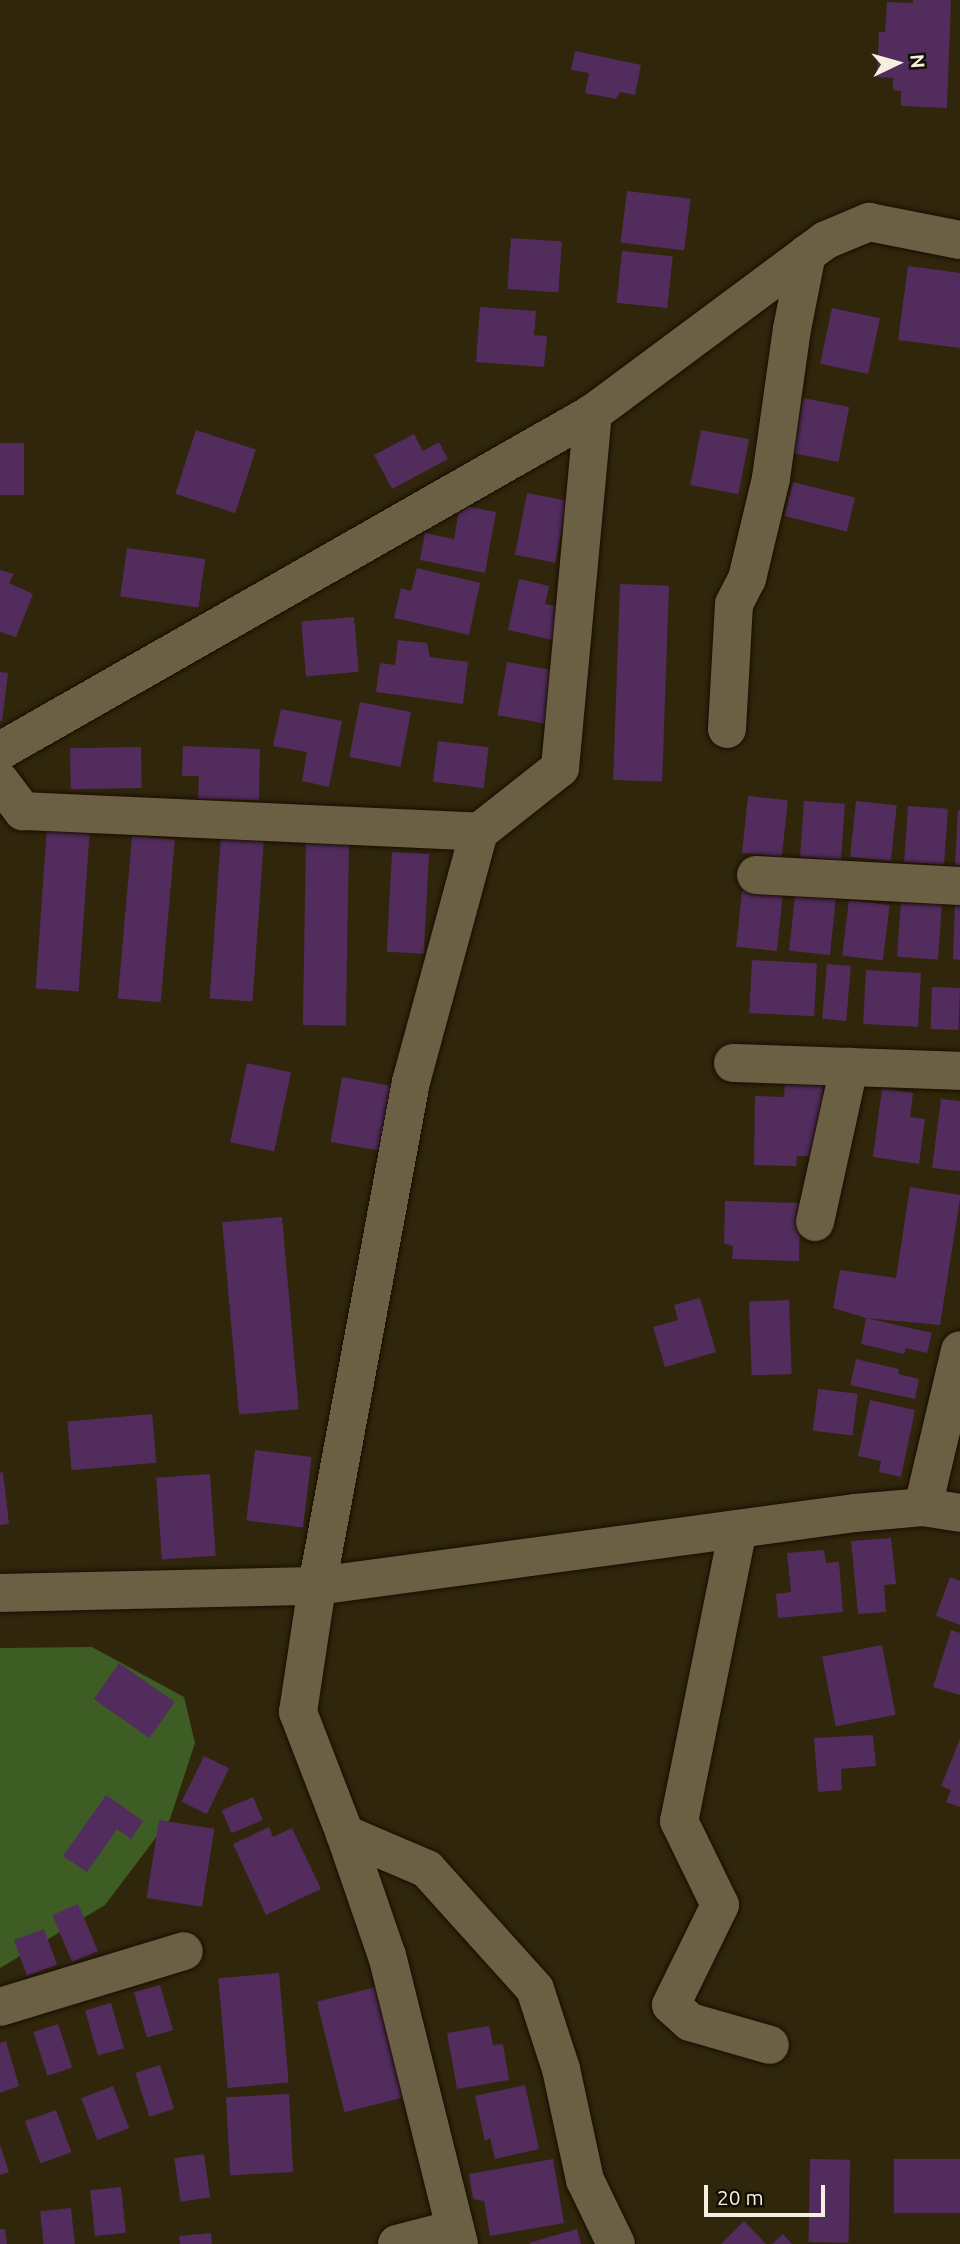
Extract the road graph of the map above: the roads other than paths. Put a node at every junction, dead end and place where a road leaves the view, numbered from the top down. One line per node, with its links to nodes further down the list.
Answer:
1 (960, 240): 2 (street)
2 (807, 253): 3 (street); 4 (street)
3 (593, 413): 5 (street); 7 (street)
4 (727, 729)
5 (0, 751)
6 (0, 781): 7 (street)
7 (479, 831): 18 (street)
8 (755, 875): 9 (street)
9 (960, 886)
10 (733, 1063): 11 (street)
11 (849, 1067): 12 (street); 13 (street)
12 (960, 1071)
13 (815, 1222)
14 (960, 1350): 15 (street)
15 (923, 1507): 16 (street); 17 (street)
16 (960, 1513)
17 (738, 1529): 18 (street); 23 (street)
18 (317, 1586): 19 (street); 20 (street)
19 (0, 1593)
20 (345, 1834): 24 (street); 26 (street)
21 (184, 1951): 22 (street)
22 (0, 2007)
23 (770, 2045)
24 (457, 2236): 25 (street)
25 (397, 2244)
26 (616, 2244)

